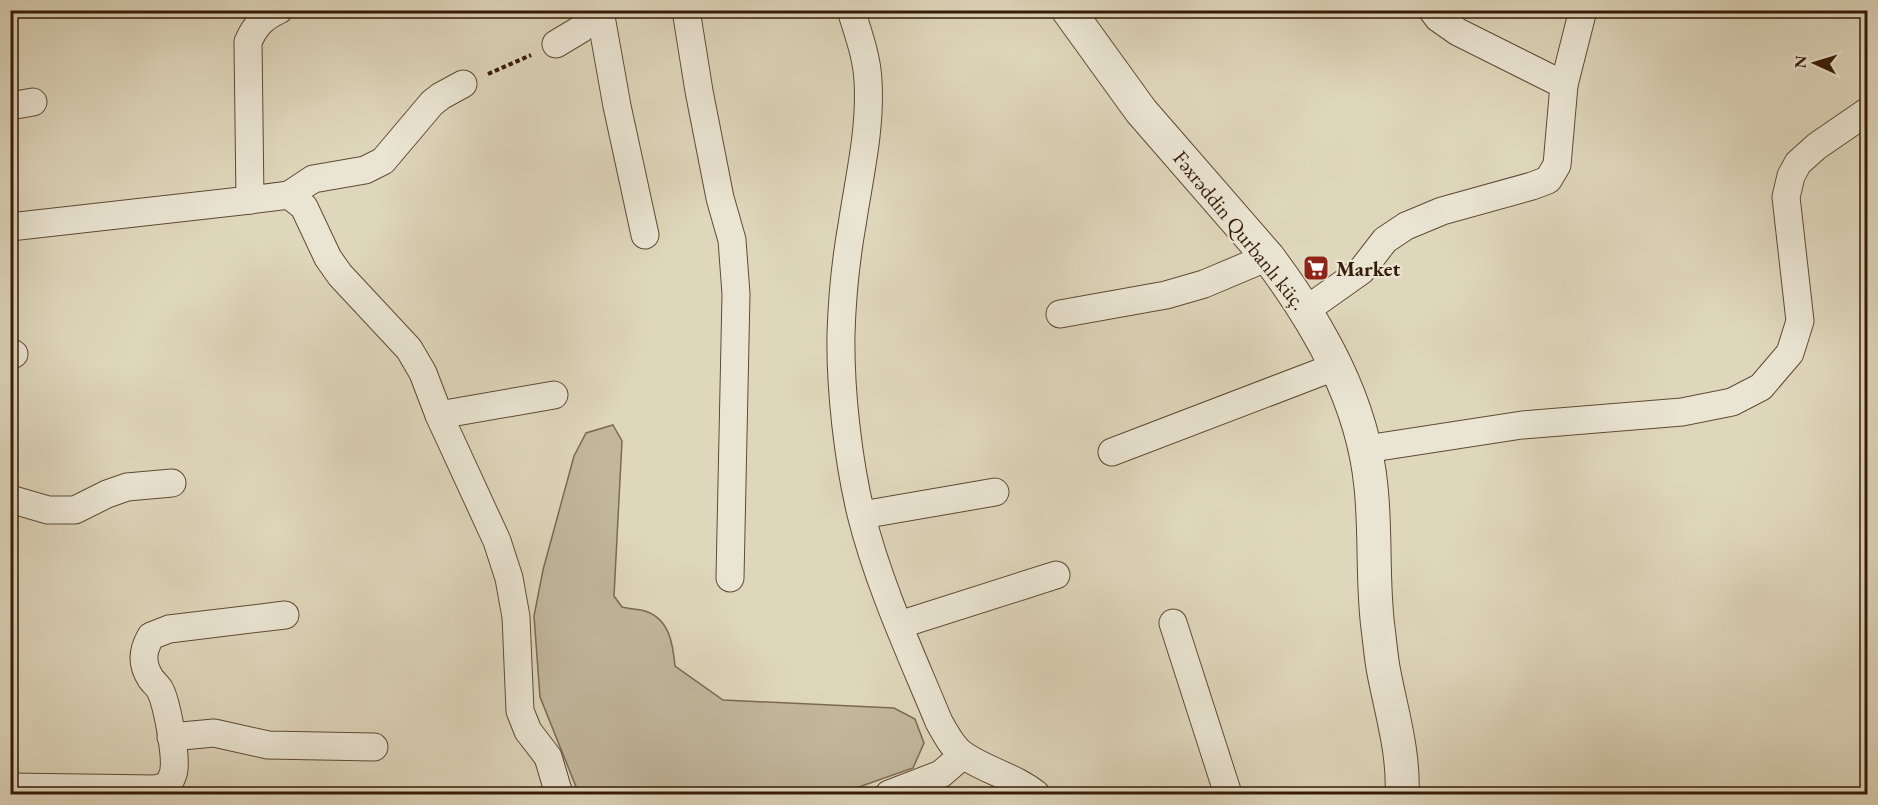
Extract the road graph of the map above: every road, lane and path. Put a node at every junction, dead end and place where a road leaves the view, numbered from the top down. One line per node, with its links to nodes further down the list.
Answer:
1 (279, 10): 8 (street)
2 (686, 10): 30 (street)
3 (851, 10): 28 (street)
4 (1068, 10): 17 (street, Fəxrəddin Qurbanlı küç.)
5 (1432, 10): 11 (street)
6 (1583, 10): 11 (street)
7 (600, 11): 9 (street); 16 (street)
8 (252, 18): 14 (street)
9 (556, 44): 10 (path)
10 (463, 84): 13 (street)
11 (1564, 85): 18 (street)
12 (1868, 111): 23 (street)
13 (289, 195): 14 (street); 22 (street)
14 (250, 200): 15 (street)
15 (10, 227)
16 (645, 235)
17 (1268, 257): 18 (street, Fəxrəddin Qurbanlı küç.); 19 (street)
18 (1306, 310): 20 (street, Fəxrəddin Qurbanlı küç.)
19 (1060, 314)
20 (1337, 366): 23 (street, Fəxrəddin Qurbanlı küç.); 24 (street)
21 (554, 395): 22 (street)
22 (439, 415): 38 (street)
23 (1366, 449): 42 (street, Fəxrəddin Qurbanlı küç.)
24 (1112, 452)
25 (172, 483): 27 (street)
26 (994, 492): 28 (street)
27 (10, 499)
28 (862, 515): 33 (street)
29 (1056, 576): 33 (street)
30 (730, 578)
31 (285, 615): 34 (street)
32 (1173, 623): 41 (street)
33 (899, 625): 36 (street)
34 (171, 737): 35 (street); 37 (street)
35 (374, 747)
36 (963, 755): 39 (street); 40 (street)
37 (10, 787)
38 (559, 795)
39 (889, 795)
40 (1036, 795)
41 (1228, 795)
42 (1402, 795)

